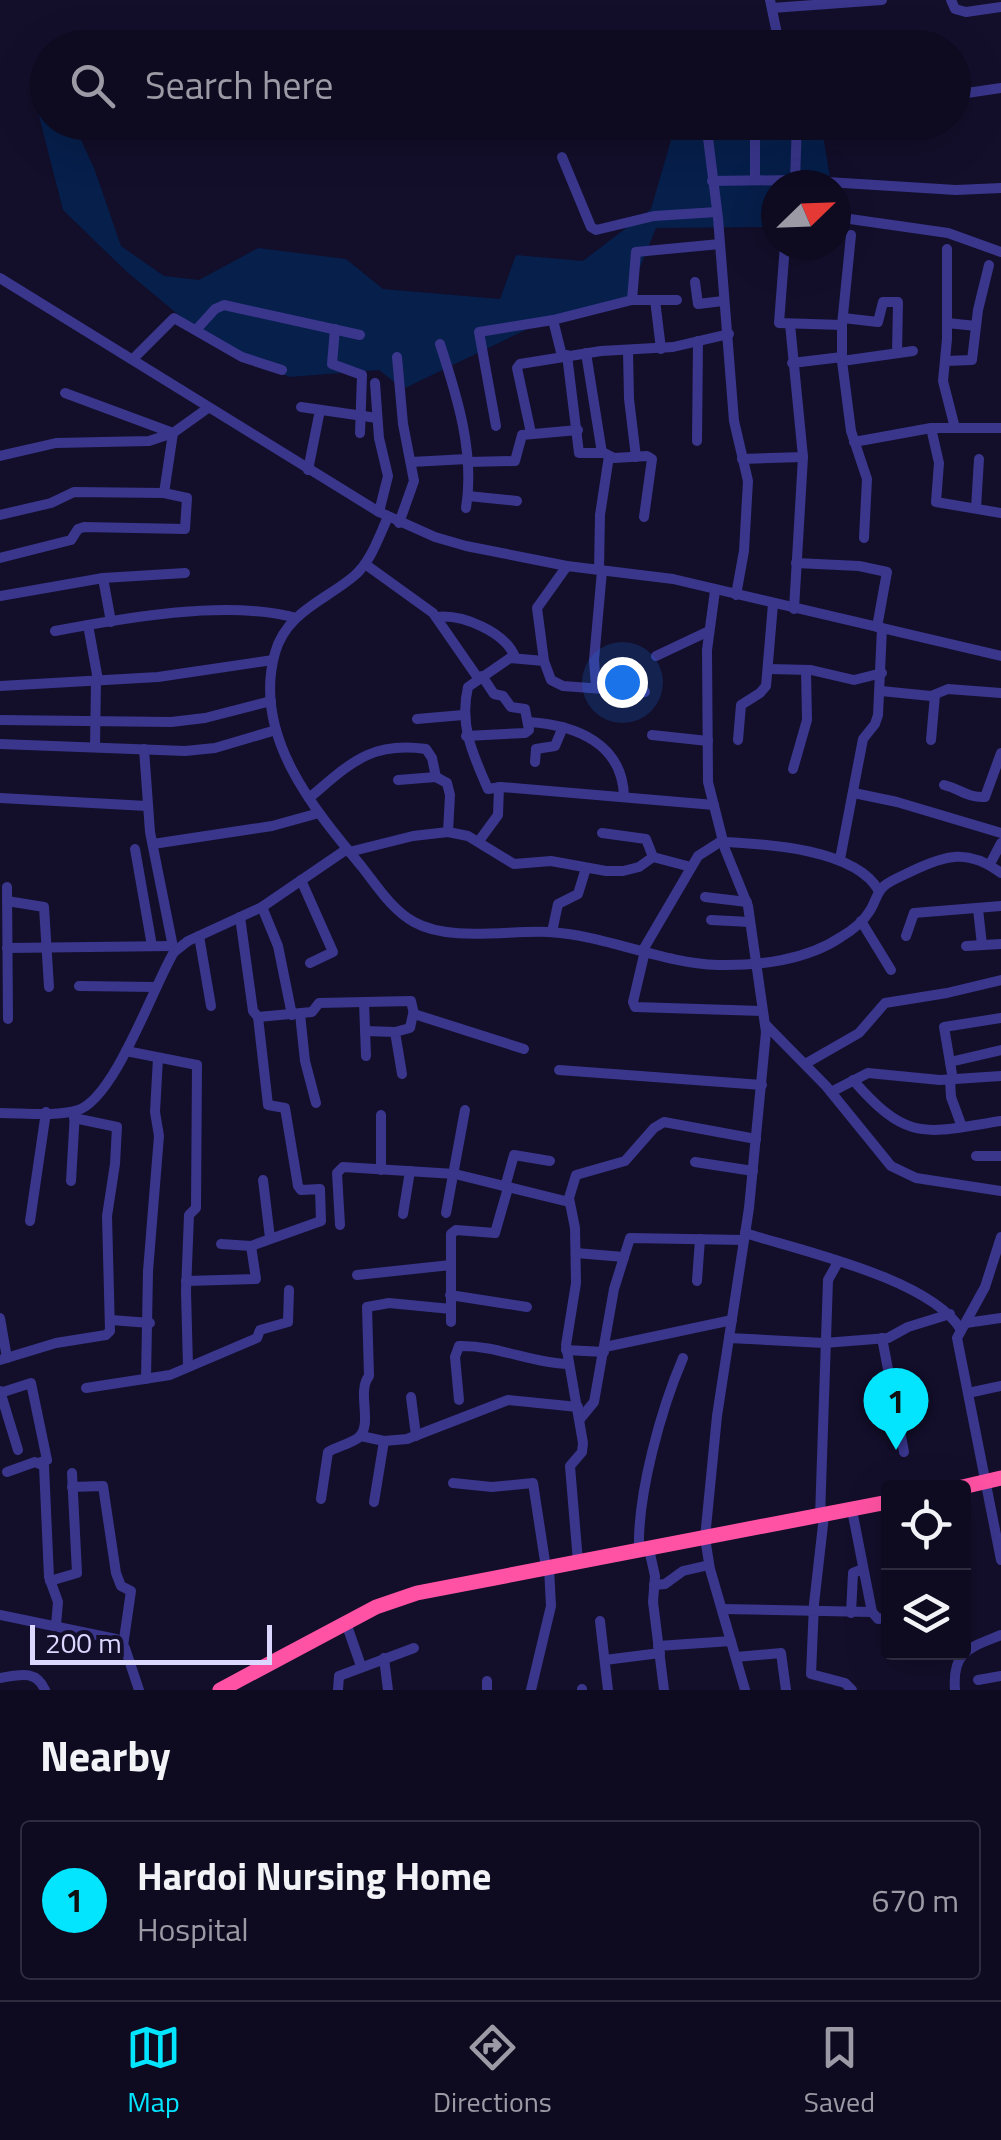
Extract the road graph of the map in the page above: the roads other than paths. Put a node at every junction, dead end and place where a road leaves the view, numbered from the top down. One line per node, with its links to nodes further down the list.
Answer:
1 (882, 0): 3 (street)
2 (950, 0): 4 (street)
3 (771, 4): 5 (street)
4 (1001, 8)
5 (776, 30)
6 (1001, 88): 7 (street)
7 (971, 92)
8 (708, 140): 15 (street)
9 (754, 140): 13 (street)
10 (796, 140): 12 (street)
11 (562, 157): 18 (street)
12 (795, 170)
13 (754, 180): 14 (street); 15 (street)
14 (761, 180)
15 (712, 181): 18 (street)
16 (851, 184): 17 (street)
17 (1001, 188)
18 (718, 218): 20 (street)
19 (851, 219): 22 (street)
20 (720, 244): 28 (street); 31 (street)
21 (947, 248): 34 (street)
22 (1001, 252)
23 (785, 260): 35 (street)
24 (848, 260): 33 (street)
25 (990, 265): 36 (street)
26 (0, 278): 50 (street)
27 (695, 282): 31 (street)
28 (632, 300): 29 (street); 32 (street)
29 (655, 300): 30 (street); 43 (street)
30 (676, 300)
31 (723, 301): 39 (street)
32 (552, 320): 48 (street); 62 (street)
33 (842, 321): 35 (street); 47 (street); 51 (street)
34 (947, 323): 36 (street); 52 (street)
35 (790, 324): 53 (street)
36 (976, 326): 52 (street)
37 (196, 330): 38 (street); 50 (street); 54 (street)
38 (335, 330): 40 (street); 60 (street)
39 (728, 334): 41 (street); 76 (street)
40 (360, 335)
41 (698, 341): 43 (street); 70 (street)
42 (440, 344): 78 (street)
43 (661, 348): 44 (street)
44 (628, 351): 46 (street); 74 (street)
45 (912, 351): 47 (street)
46 (586, 353): 48 (street); 72 (street)
47 (897, 353): 51 (street)
48 (565, 356): 66 (street); 69 (street)
49 (397, 357): 79 (street)
50 (133, 359): 58 (street)
51 (842, 359): 53 (street); 71 (street)
52 (945, 361): 64 (street)
53 (792, 362): 75 (street)
54 (282, 370)
55 (375, 383): 61 (street)
56 (65, 394): 67 (street)
57 (301, 407): 59 (street)
58 (208, 408): 67 (street); 80 (street)
59 (320, 410): 60 (street); 80 (street)
60 (360, 418): 61 (street); 68 (street)
61 (377, 418): 87 (street)
62 (496, 426)
63 (931, 428): 64 (street); 71 (street); 83 (street)
64 (955, 428): 65 (street)
65 (1001, 428)
66 (578, 430): 69 (street); 72 (street)
67 (173, 433): 73 (street); 81 (street)
68 (360, 434)
69 (531, 434): 78 (street)
70 (698, 440)
71 (854, 442): 88 (street)
72 (605, 454): 74 (street); 93 (street)
73 (0, 456)
74 (636, 457): 86 (street)
75 (803, 457): 76 (street); 90 (street)
76 (742, 459): 98 (street)
77 (979, 459): 83 (street)
78 (467, 461): 79 (street); 82 (street)
79 (411, 462): 87 (street)
80 (308, 470): 87 (street)
81 (164, 492): 85 (street); 89 (street)
82 (517, 501)
83 (976, 508): 84 (street)
84 (1001, 512)
85 (0, 515)
86 (644, 517)
87 (389, 518): 91 (street); 92 (street)
88 (864, 538)
89 (0, 558)
90 (796, 562): 100 (street); 105 (street)
91 (365, 564): 101 (street); 102 (street)
92 (566, 566): 93 (street); 112 (street)
93 (600, 570): 96 (street); 119 (street)
94 (184, 573): 95 (street)
95 (103, 578): 97 (street); 103 (street)
96 (715, 590): 98 (street); 107 (street)
97 (0, 596)
98 (736, 596): 99 (street)
99 (773, 604): 100 (street); 113 (street)
100 (794, 608): 105 (street)
101 (436, 617): 110 (street); 116 (street)
102 (296, 618): 103 (street); 111 (street)
103 (111, 622): 104 (street)
104 (88, 625): 106 (street); 117 (street)
105 (879, 628): 109 (street); 115 (street)
106 (55, 631)
107 (709, 631): 108 (street); 136 (street)
108 (656, 656)
109 (1001, 656)
110 (515, 657): 112 (street); 116 (street)
111 (274, 660): 117 (street); 124 (street)
112 (544, 662): 119 (street)
113 (769, 669): 114 (street); 134 (street)
114 (806, 670): 115 (street); 142 (street)
115 (882, 672): 120 (street)
116 (480, 677): 125 (street); 129 (street)
117 (97, 680): 118 (street); 128 (street)
118 (0, 686)
119 (596, 688): 121 (street)
120 (881, 691): 123 (street); 147 (street)
121 (646, 692)
122 (1001, 693): 123 (street)
123 (935, 695): 135 (street)
124 (271, 701): 128 (street); 131 (street)
125 (463, 715): 126 (street); 133 (street)
126 (417, 719)
127 (0, 720): 128 (street)
128 (96, 722): 138 (street)
129 (529, 722): 130 (street); 133 (street)
130 (563, 726): 141 (street); 148 (street)
131 (276, 730): 139 (street); 150 (street)
132 (652, 735): 136 (street)
133 (466, 736): 146 (street)
134 (738, 740)
135 (931, 740)
136 (708, 741): 151 (street)
137 (0, 744): 138 (street)
138 (95, 746): 139 (street)
139 (144, 749): 152 (street)
140 (1001, 752): 145 (street)
141 (534, 762)
142 (792, 770)
143 (436, 776): 144 (street); 150 (street); 154 (street)
144 (398, 780)
145 (944, 785)
146 (499, 787): 148 (street); 157 (street)
147 (854, 794): 156 (street); 164 (street)
148 (624, 797): 151 (street)
149 (0, 798): 152 (street)
150 (309, 798): 153 (street)
151 (714, 805): 158 (street)
152 (147, 806): 160 (street)
153 (320, 813): 160 (street); 162 (street)
154 (448, 832): 157 (street); 162 (street)
155 (602, 832): 163 (street)
156 (1001, 833)
157 (479, 841): 166 (street)
158 (723, 841): 164 (street); 167 (street); 174 (street)
159 (1001, 842): 165 (street)
160 (152, 844): 190 (street)
161 (135, 849): 187 (street)
162 (348, 851): 169 (street); 182 (street)
163 (654, 857): 166 (street); 167 (street)
164 (840, 860): 171 (street)
165 (990, 864): 168 (street); 171 (street)
166 (586, 868): 182 (street)
167 (691, 868): 192 (street)
168 (1001, 873)
169 (302, 880): 176 (street); 193 (street)
170 (8, 887): 173 (street)
171 (879, 890): 180 (street)
172 (706, 896): 174 (street)
173 (8, 901): 189 (street); 191 (street)
174 (747, 902): 181 (street)
175 (1001, 906): 177 (street)
176 (262, 907): 178 (street); 202 (street)
177 (978, 908): 184 (street); 186 (street)
178 (240, 918): 183 (street); 206 (street)
179 (711, 920): 181 (street)
180 (861, 921): 194 (street); 195 (street)
181 (750, 922): 194 (street)
182 (552, 932): 192 (street)
183 (199, 936): 190 (street); 201 (street)
184 (906, 936)
185 (1001, 944): 186 (street)
186 (982, 945): 188 (street)
187 (152, 946): 190 (street); 191 (street)
188 (966, 946)
189 (7, 948): 191 (street); 205 (street)
190 (174, 949): 199 (street)
191 (47, 950): 198 (street)
192 (644, 950): 194 (street); 204 (street)
193 (310, 964)
194 (755, 964): 204 (street)
195 (891, 970)
196 (1001, 980): 216 (street)
197 (79, 986): 199 (street)
198 (49, 987)
199 (155, 987): 210 (street)
200 (364, 1002): 202 (street); 203 (street); 208 (street)
201 (211, 1006)
202 (296, 1014): 206 (street); 224 (street)
203 (413, 1014): 209 (street); 211 (street)
204 (763, 1017): 216 (street); 222 (street)
205 (8, 1018)
206 (258, 1018): 252 (street)
207 (1001, 1018): 215 (street)
208 (365, 1031): 209 (street); 213 (street)
209 (395, 1032): 218 (street)
210 (126, 1050): 214 (street); 228 (street)
211 (524, 1050)
212 (1001, 1050): 215 (street)
213 (366, 1056)
214 (158, 1058): 262 (street); 274 (street)
215 (950, 1062): 221 (street)
216 (805, 1064): 223 (street)
217 (559, 1070): 222 (street)
218 (402, 1074)
219 (1001, 1076): 221 (street)
220 (853, 1080): 221 (street); 223 (street); 231 (street)
221 (951, 1080): 231 (street)
222 (762, 1085): 232 (street)
223 (831, 1092): 244 (street)
224 (316, 1103)
225 (465, 1110): 240 (street)
226 (46, 1112): 227 (street); 228 (street); 248 (street)
227 (0, 1113)
228 (74, 1115): 242 (street); 271 (street)
229 (381, 1115): 237 (street)
230 (1001, 1121): 231 (street)
231 (962, 1127)
232 (756, 1139): 238 (street); 245 (street)
233 (976, 1156): 234 (street)
234 (1001, 1156)
235 (550, 1161): 243 (street)
236 (695, 1162): 238 (street)
237 (381, 1170): 239 (street); 249 (street)
238 (753, 1171): 250 (street)
239 (410, 1172): 240 (street); 246 (street)
240 (450, 1174): 243 (street); 247 (street)
241 (263, 1180): 252 (street)
242 (71, 1181)
243 (507, 1188): 245 (street); 259 (street)
244 (1001, 1191)
245 (570, 1202): 256 (street)
246 (403, 1214)
247 (446, 1214)
248 (30, 1220)
249 (340, 1225)
250 (745, 1237): 253 (street); 258 (street); 272 (street)
251 (1001, 1237): 260 (street)
252 (270, 1238): 255 (street)
253 (700, 1238): 257 (street); 263 (street)
254 (221, 1244): 255 (street)
255 (251, 1246): 262 (street)
256 (576, 1253): 257 (street); 280 (street)
257 (624, 1257): 279 (street)
258 (838, 1262): 268 (street); 278 (street)
259 (451, 1265): 261 (street); 265 (street)
260 (996, 1271): 275 (street)
261 (357, 1274)
262 (186, 1281): 284 (street)
263 (697, 1281)
264 (289, 1290): 284 (street)
265 (450, 1295): 266 (street); 267 (street)
266 (527, 1307)
267 (450, 1309): 273 (street); 293 (street)
268 (950, 1314): 275 (street); 277 (street)
269 (0, 1318): 282 (street)
270 (1001, 1318): 275 (street)
271 (110, 1320): 274 (street); 282 (street)
272 (732, 1320): 276 (street); 279 (street)
273 (451, 1322)
274 (150, 1323): 285 (street)
275 (963, 1326): 289 (street)
276 (729, 1338): 278 (street); 309 (street)
277 (882, 1338): 278 (street); 297 (street)
278 (824, 1342): 308 (street)
279 (604, 1349): 280 (street); 292 (street)
280 (566, 1350): 283 (street)
281 (683, 1358): 310 (street)
282 (3, 1359)
283 (568, 1364): 291 (street); 292 (street)
284 (188, 1367): 285 (street)
285 (146, 1379): 287 (street)
286 (1001, 1386): 289 (street)
287 (86, 1388)
288 (0, 1392): 296 (street); 298 (street)
289 (968, 1393): 301 (street)
290 (411, 1397): 294 (street)
291 (459, 1400)
292 (579, 1413): 294 (street); 312 (street)
293 (360, 1436): 295 (street); 304 (street)
294 (416, 1436): 295 (street)
295 (384, 1441): 305 (street)
296 (18, 1450)
297 (904, 1452)
298 (41, 1462): 299 (street); 316 (street)
299 (7, 1472)
300 (72, 1473): 303 (street)
301 (994, 1480): 311 (street)
302 (452, 1482): 314 (street)
303 (72, 1486): 316 (street); 329 (street)
304 (321, 1499)
305 (374, 1502)
306 (881, 1504): 307 (highway)
307 (852, 1510): 308 (highway); 315 (street)
308 (822, 1516): 309 (highway); 321 (street)
309 (705, 1538): 310 (highway); 313 (street)
310 (644, 1550): 312 (highway); 317 (street)
311 (1001, 1560)
312 (578, 1562): 314 (highway)
313 (709, 1565): 317 (street); 318 (street)
314 (548, 1568): 325 (highway); 345 (street)
315 (863, 1568): 319 (street); 320 (street)
316 (50, 1581): 326 (street)
317 (654, 1585): 331 (street)
318 (722, 1609): 321 (street); 328 (street)
319 (851, 1612): 320 (street); 321 (street)
320 (872, 1612): 323 (street)
321 (814, 1613): 350 (street)
322 (0, 1615): 326 (street)
323 (881, 1618)
324 (600, 1621): 334 (street)
325 (346, 1623): 335 (street); 339 (highway)
326 (56, 1625): 329 (street)
327 (1001, 1635): 351 (street)
328 (731, 1641): 331 (street); 332 (street)
329 (124, 1646): 341 (street)
330 (414, 1648): 333 (street)
331 (659, 1649): 334 (street); 347 (street)
332 (736, 1657): 348 (street); 349 (street)
333 (384, 1658): 335 (street); 344 (street)
334 (605, 1660): 346 (street)
335 (361, 1666): 343 (street)
336 (1001, 1676): 338 (street)
337 (0, 1678): 340 (street)
338 (978, 1680)
339 (248, 1683): 342 (highway)
340 (44, 1690)
341 (139, 1690)
342 (220, 1690)
343 (338, 1690)
344 (388, 1690)
345 (531, 1690)
346 (608, 1690)
347 (664, 1690)
348 (745, 1690)
349 (783, 1690)
350 (852, 1690)
351 (956, 1690)

